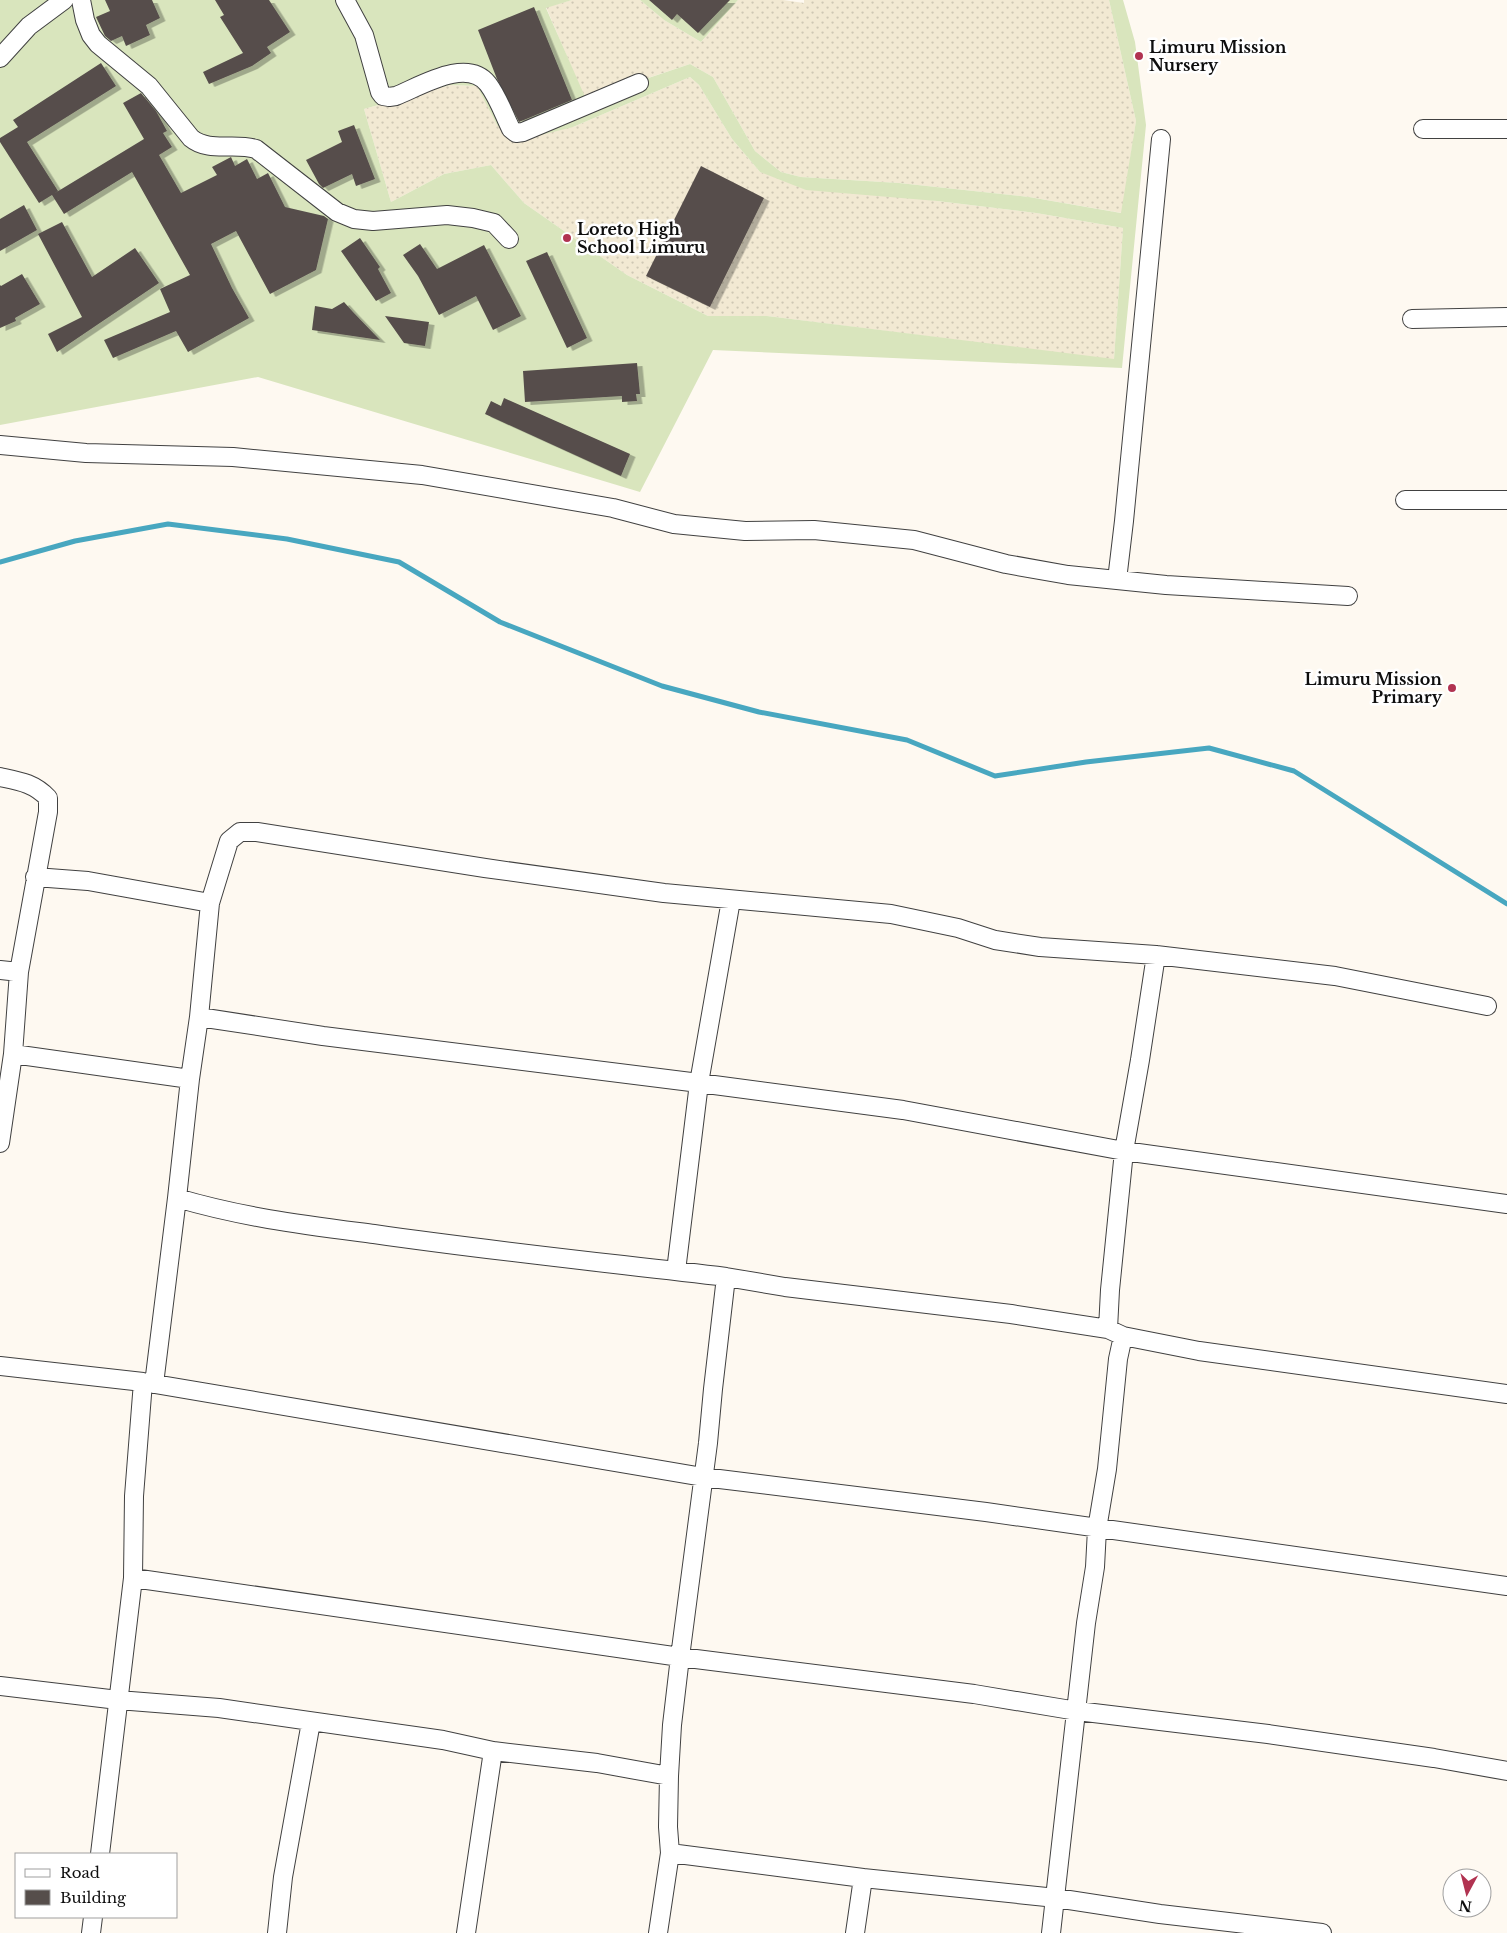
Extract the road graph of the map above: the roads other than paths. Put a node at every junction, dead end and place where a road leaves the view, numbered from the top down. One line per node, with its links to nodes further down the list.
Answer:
1 (64, 0): 4 (street)
2 (81, 0): 9 (street)
3 (345, 0): 5 (street)
4 (0, 58)
5 (640, 83)
6 (1423, 129): 7 (street)
7 (1507, 129)
8 (1161, 139): 15 (street)
9 (509, 239)
10 (1507, 317): 11 (street)
11 (1412, 319)
12 (0, 446): 15 (street)
13 (1405, 500): 14 (street)
14 (1507, 500)
15 (1117, 580): 16 (street)
16 (1348, 596)
17 (0, 777): 18 (street)
18 (35, 877): 20 (street); 23 (street)
19 (731, 900): 20 (street); 21 (street); 28 (street)
20 (210, 903): 25 (street)
21 (1156, 955): 24 (street); 30 (street)
22 (0, 970): 23 (street)
23 (19, 972): 26 (street)
24 (1487, 1006)
25 (199, 1017): 27 (street); 28 (street)
26 (13, 1054): 27 (street); 29 (street)
27 (190, 1079): 31 (street)
28 (699, 1083): 30 (street); 33 (street)
29 (0, 1143)
30 (1124, 1151): 32 (street); 35 (street)
31 (178, 1198): 33 (street); 37 (street)
32 (1507, 1204)
33 (676, 1271): 34 (street)
34 (726, 1277): 35 (street); 39 (street)
35 (1115, 1332): 38 (street); 40 (street)
36 (0, 1366): 37 (street)
37 (149, 1383): 39 (street); 41 (street)
38 (1507, 1394)
39 (703, 1477): 40 (street); 43 (street)
40 (1096, 1529): 42 (street); 46 (street)
41 (133, 1578): 43 (street); 45 (street)
42 (1507, 1586)
43 (680, 1657): 46 (street); 50 (street)
44 (0, 1686): 45 (street)
45 (118, 1700): 47 (street); 51 (street)
46 (1077, 1711): 49 (street); 54 (street)
47 (311, 1722): 48 (street); 58 (street)
48 (494, 1751): 50 (street); 59 (street)
49 (1507, 1771)
50 (669, 1776): 52 (street)
51 (100, 1853)
52 (670, 1853): 53 (street); 60 (street)
53 (863, 1878): 54 (street); 61 (street)
54 (1056, 1898): 56 (street); 62 (street)
55 (93, 1918): 57 (street)
56 (1236, 1928): 63 (street)
57 (91, 1933)
58 (277, 1933)
59 (466, 1933)
60 (658, 1933)
61 (856, 1933)
62 (1051, 1933)
63 (1322, 1933)

